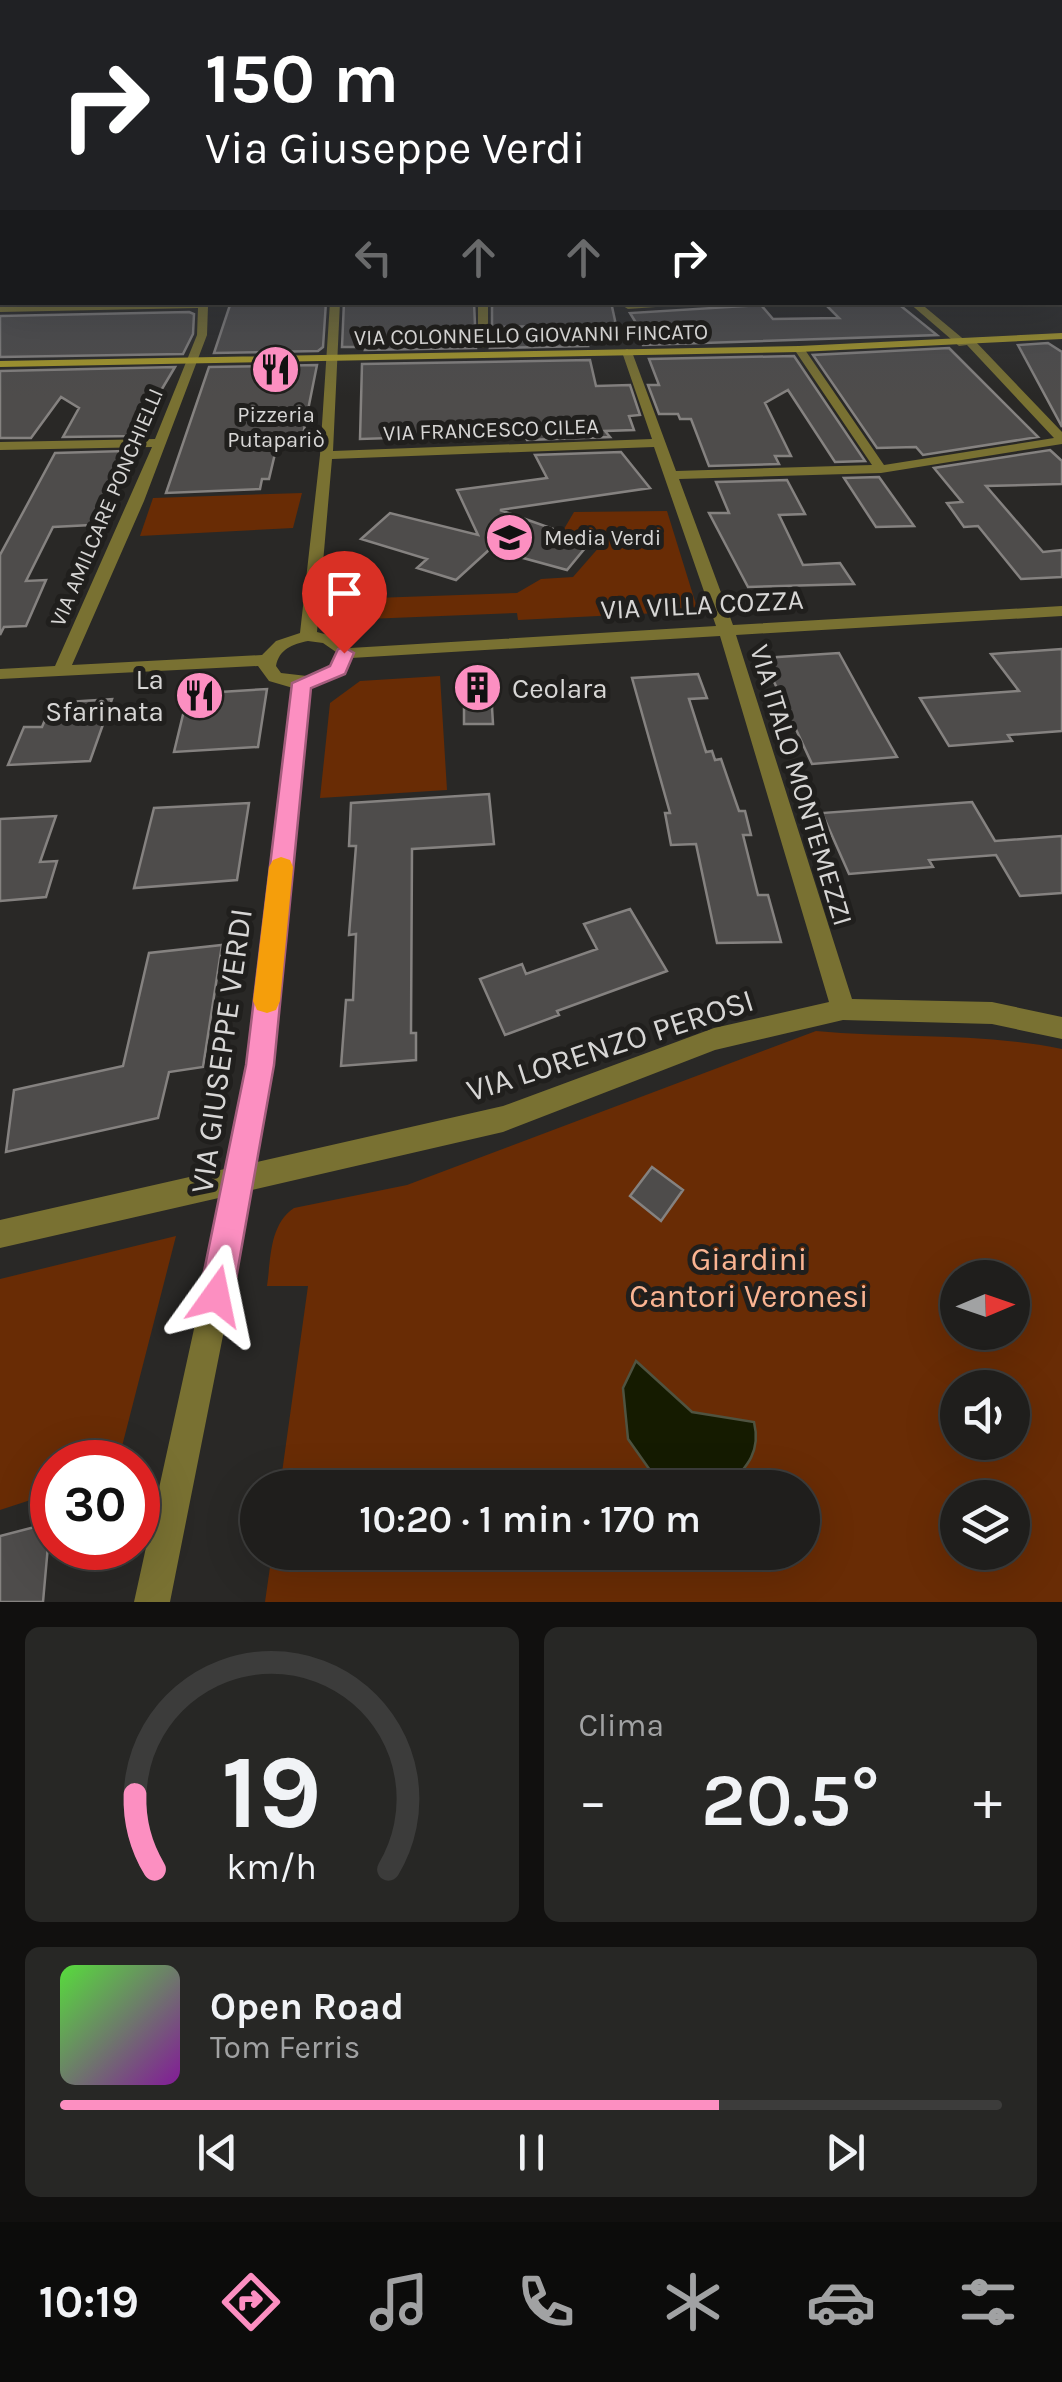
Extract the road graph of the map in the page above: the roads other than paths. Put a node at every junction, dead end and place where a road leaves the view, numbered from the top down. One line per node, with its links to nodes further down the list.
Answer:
1 (164, 305): 7 (street)
2 (205, 305): 16 (street, VIA AMILCARE PONCHIELLI)
3 (335, 305): 15 (street)
4 (483, 305): 9 (street)
5 (627, 305): 8 (street, VIA ITALO MONTEMEZZI)
6 (916, 305): 11 (street)
7 (0, 309)
8 (632, 332): 9 (street, VIA COLONNELLO GIOVANNI FINCATO); 13 (street, VIA ITALO MONTEMEZZI)
9 (482, 334): 14 (street)
10 (1062, 336): 11 (main road, VIA COLONNELLO GIOVANNI FINCATO)
11 (967, 344): 12 (main road, VIA COLONNELLO GIOVANNI FINCATO); 18 (street)
12 (799, 349): 13 (main road, VIA COLONNELLO GIOVANNI FINCATO); 23 (street)
13 (631, 352): 14 (main road, VIA COLONNELLO GIOVANNI FINCATO); 20 (street, VIA ITALO MONTEMEZZI)
14 (483, 355): 15 (main road, VIA COLONNELLO GIOVANNI FINCATO)
15 (332, 358): 16 (main road, VIA COLONNELLO GIOVANNI FINCATO); 22 (street)
16 (192, 360): 17 (main road, VIA COLONNELLO GIOVANNI FINCATO); 19 (street, VIA AMILCARE PONCHIELLI)
17 (0, 364)
18 (1062, 440): 23 (street)
19 (160, 443): 21 (street); 30 (street, VIA AMILCARE PONCHIELLI)
20 (658, 443): 22 (street, VIA FRANCESCO CILEA); 24 (street, VIA ITALO MONTEMEZZI)
21 (0, 446)
22 (326, 455): 27 (street)
23 (881, 469): 24 (street)
24 (674, 475): 26 (street, VIA ITALO MONTEMEZZI)
25 (1062, 611): 26 (street, VIA VILLA COZZA)
26 (726, 630): 28 (street, VIA VILLA COZZA); 33 (street, VIA ITALO MONTEMEZZI)
27 (308, 636): 28 (street); 29 (street)
28 (344, 653): 32 (street)
29 (268, 660): 30 (street); 32 (street)
30 (62, 671): 31 (street)
31 (0, 674)
32 (302, 683): 35 (street, VIA GIUSEPPE VERDI)
33 (843, 1009): 34 (street, VIA LORENZO PEROSI); 35 (street, VIA LORENZO PEROSI)
34 (1062, 1028)
35 (241, 1176): 36 (street, VIA LORENZO PEROSI); 37 (street, VIA GIUSEPPE VERDI)
36 (0, 1234)
37 (152, 1602)

